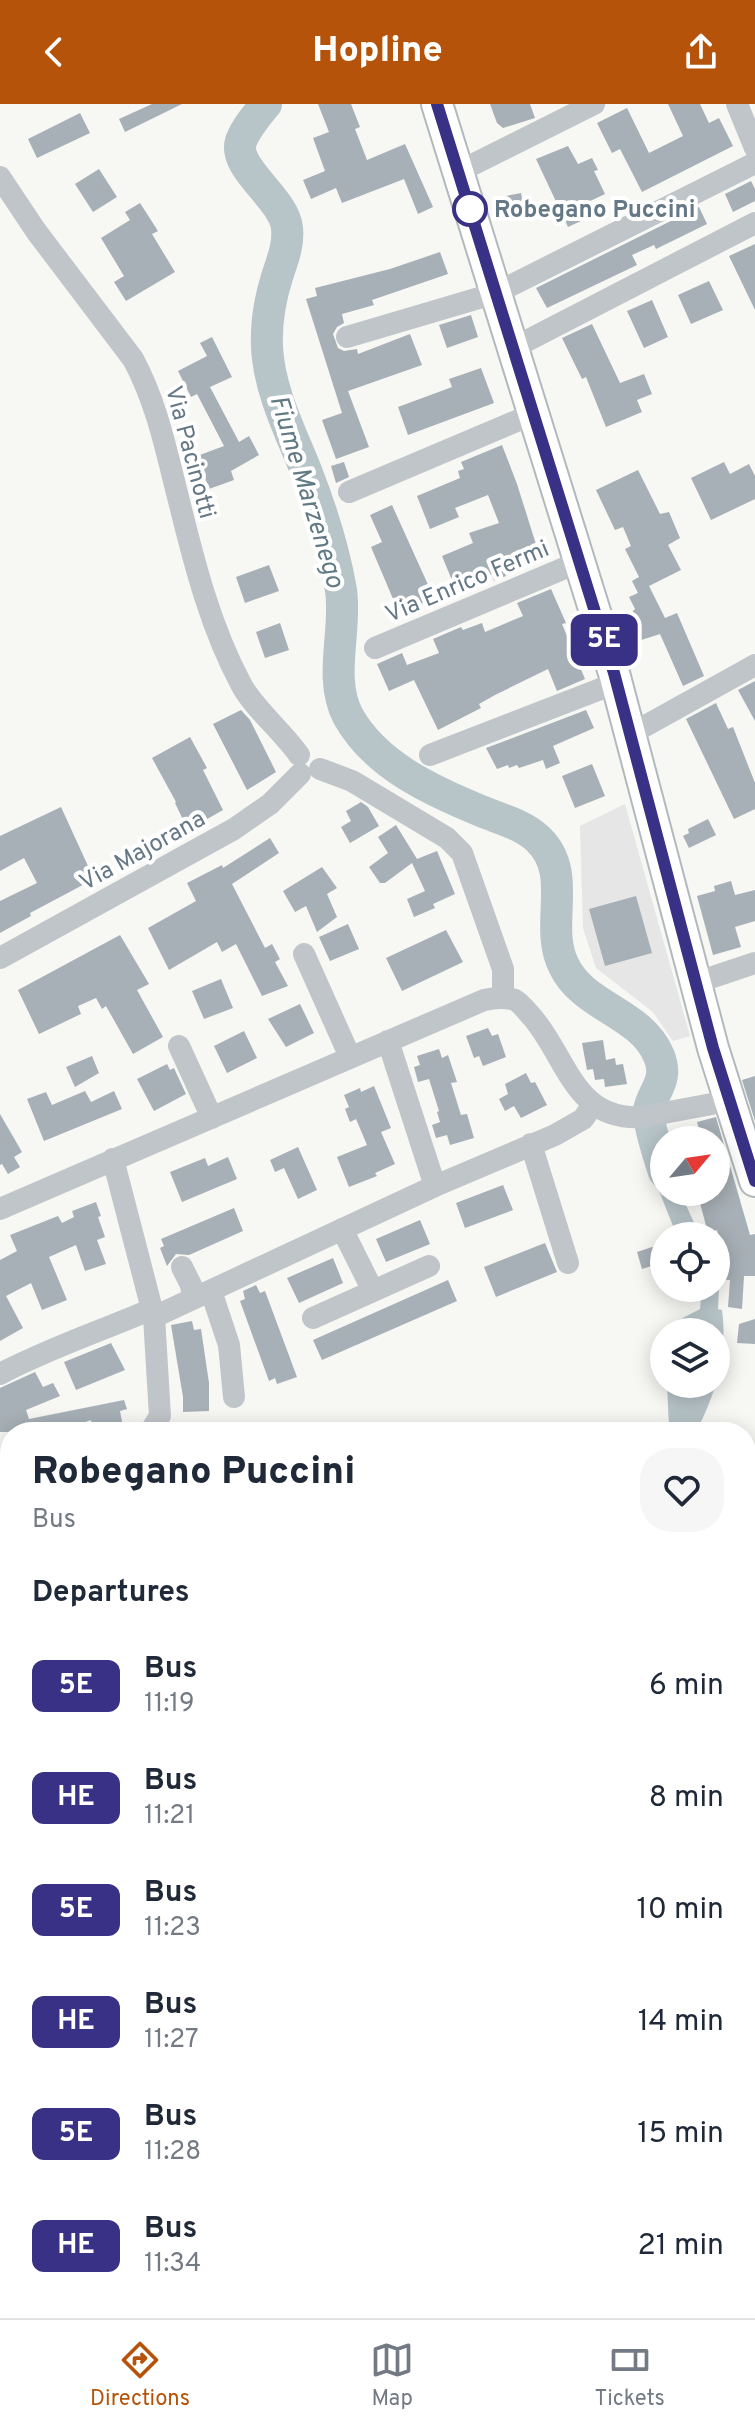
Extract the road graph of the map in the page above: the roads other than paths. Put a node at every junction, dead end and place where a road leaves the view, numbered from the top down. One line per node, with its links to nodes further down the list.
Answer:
1 (437, 104): 6 (main road)
2 (594, 104): 6 (street)
3 (737, 104): 4 (street)
4 (755, 148)
5 (755, 163): 9 (street)
6 (458, 172): 9 (main road)
7 (0, 177): 20 (street, Via Pacinotti)
8 (755, 223): 11 (street)
9 (496, 293): 10 (street); 11 (main road)
10 (347, 337)
11 (513, 348): 12 (main road)
12 (533, 414): 13 (street); 14 (main road)
13 (349, 492)
14 (579, 562): 15 (street, Via Enrico Fermi); 17 (main road)
15 (375, 648)
16 (755, 665): 18 (street)
17 (616, 683): 18 (main road); 19 (street)
18 (629, 735): 24 (main road)
19 (430, 755)
20 (306, 766): 22 (street, Via Majorana); 25 (street, Via Pacinotti)
21 (304, 954): 28 (street)
22 (0, 958)
23 (755, 963): 24 (street)
24 (695, 983): 29 (main road)
25 (503, 998): 26 (street); 30 (street)
26 (388, 1041): 28 (street); 35 (street)
27 (179, 1046): 31 (street)
28 (350, 1057): 31 (street)
29 (728, 1101): 30 (street); 34 (main road)
30 (593, 1105): 32 (street)
31 (212, 1118): 33 (street)
32 (531, 1144): 35 (street); 38 (street)
33 (113, 1159): 36 (street); 43 (street)
34 (755, 1180)
35 (435, 1186): 37 (street)
36 (0, 1209)
37 (342, 1229): 41 (street); 42 (street)
38 (568, 1263)
39 (429, 1266): 41 (street)
40 (182, 1267): 42 (street)
41 (373, 1291): 44 (street)
42 (202, 1295): 43 (street); 46 (street)
43 (153, 1313): 45 (street); 47 (street)
44 (313, 1318)
45 (0, 1374)
46 (234, 1397)
47 (156, 1422)

